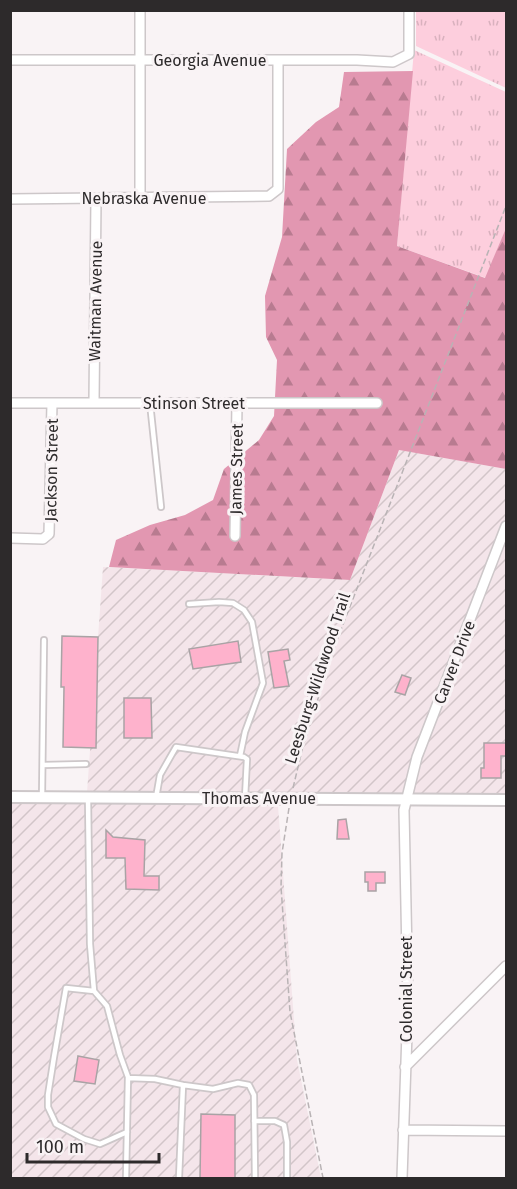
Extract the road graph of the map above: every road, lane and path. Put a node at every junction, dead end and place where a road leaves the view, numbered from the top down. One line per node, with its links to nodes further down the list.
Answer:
1 (141, 10): 4 (street)
2 (409, 10): 5 (street, Georgia Avenue)
3 (10, 60): 4 (street, Georgia Avenue)
4 (141, 60): 5 (street, Georgia Avenue); 7 (street)
5 (278, 61): 7 (street, Nebraska Avenue)
6 (96, 198): 7 (street, Nebraska Avenue); 8 (street, Nebraska Avenue); 12 (street, Waitman Avenue)
7 (140, 198)
8 (10, 199)
9 (507, 206): 30 (path, Leesburg-Wildwood Trail)
10 (10, 403): 11 (street, Stinson Street)
11 (52, 403): 12 (street, Stinson Street); 19 (street, Jackson Street)
12 (94, 403): 13 (street, Stinson Street)
13 (150, 403): 14 (street, Stinson Street); 16 (lane)
14 (237, 403): 15 (street, Stinson Street); 18 (street, James Street)
15 (377, 403)
16 (161, 507)
17 (505, 532): 31 (street, Carver Drive)
18 (236, 536)
19 (10, 538)
20 (189, 604): 22 (lane)
21 (44, 640): 24 (lane)
22 (240, 756): 28 (lane); 29 (lane)
23 (86, 764): 24 (lane)
24 (43, 765): 26 (lane)
25 (10, 797): 26 (street, Thomas Avenue)
26 (42, 797): 27 (street, Thomas Avenue)
27 (88, 798): 28 (street, Thomas Avenue); 34 (lane)
28 (156, 798): 29 (street, Thomas Avenue)
29 (245, 798): 30 (street, Thomas Avenue)
30 (291, 798): 31 (street, Thomas Avenue); 46 (path, Leesburg-Wildwood Trail)
31 (406, 799): 32 (street, Thomas Avenue); 35 (street, Colonial Street)
32 (507, 800)
33 (507, 966): 35 (street)
34 (94, 991): 36 (lane); 41 (lane)
35 (405, 1067): 39 (street, Colonial Street)
36 (128, 1078): 37 (lane); 41 (lane)
37 (183, 1085): 38 (lane); 43 (lane)
38 (254, 1121): 44 (lane); 45 (lane)
39 (403, 1130): 40 (street); 47 (street, Colonial Street)
40 (507, 1131)
41 (127, 1132): 42 (lane)
42 (126, 1179)
43 (179, 1179)
44 (255, 1179)
45 (287, 1179)
46 (323, 1179)
47 (402, 1179)

